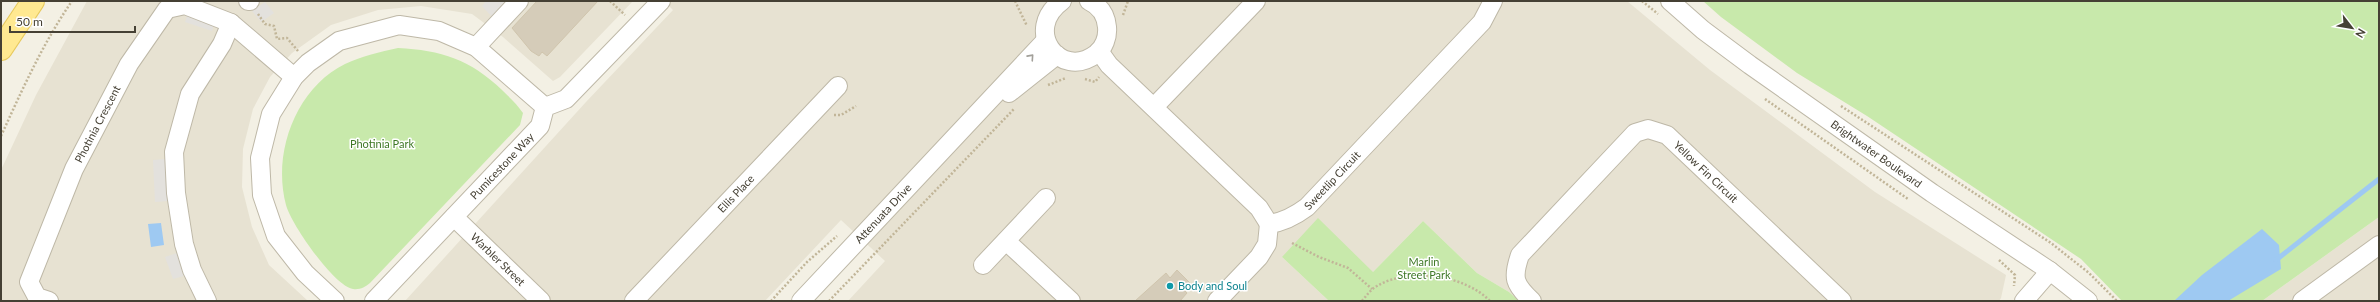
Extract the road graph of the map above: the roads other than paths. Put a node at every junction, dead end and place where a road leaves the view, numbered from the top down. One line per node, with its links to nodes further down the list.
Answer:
1 (33, 1): 12 (main road)
2 (519, 1): 11 (street)
3 (661, 1): 17 (street)
4 (1256, 1): 18 (street)
5 (1493, 1): 22 (street, Sweetlip Circuit)
6 (1670, 1): 26 (street, Brightwater Boulevard)
7 (1054, 3): 10 (street)
8 (1100, 4): 13 (street)
9 (231, 23): 15 (street, Photinia Crescent); 27 (street, Photinia Crescent); 28 (street)
10 (1046, 40): 14 (street); 19 (street, Attenuata Drive, one-way to 10)
11 (476, 47): 15 (street); 17 (street)
12 (1, 49)
13 (1099, 51): 14 (street); 18 (street)
14 (1057, 56): 19 (street, Attenuata Drive)
15 (294, 77): 29 (street)
16 (838, 86): 32 (street, Ellis Place)
17 (545, 107): 21 (street, Pumicestone Way)
18 (1154, 107): 22 (street)
19 (967, 127): 33 (street, Attenuata Drive)
20 (1046, 198): 23 (street)
21 (454, 217): 30 (street, Pumicestone Way); 31 (street, Warbler Street)
22 (1269, 224): 35 (street)
23 (1006, 240): 25 (street); 34 (street)
24 (2379, 245): 40 (street)
25 (983, 264)
26 (2050, 271): 38 (street); 39 (street, Brightwater Boulevard)
27 (49, 301)
28 (207, 301)
29 (335, 301)
30 (374, 301)
31 (541, 301)
32 (634, 301)
33 (801, 301)
34 (1071, 301)
35 (1217, 301)
36 (1532, 301): 37 (street, Yellow Fin Circuit)
37 (1842, 301)
38 (2024, 301)
39 (2088, 301)
40 (2302, 301)

